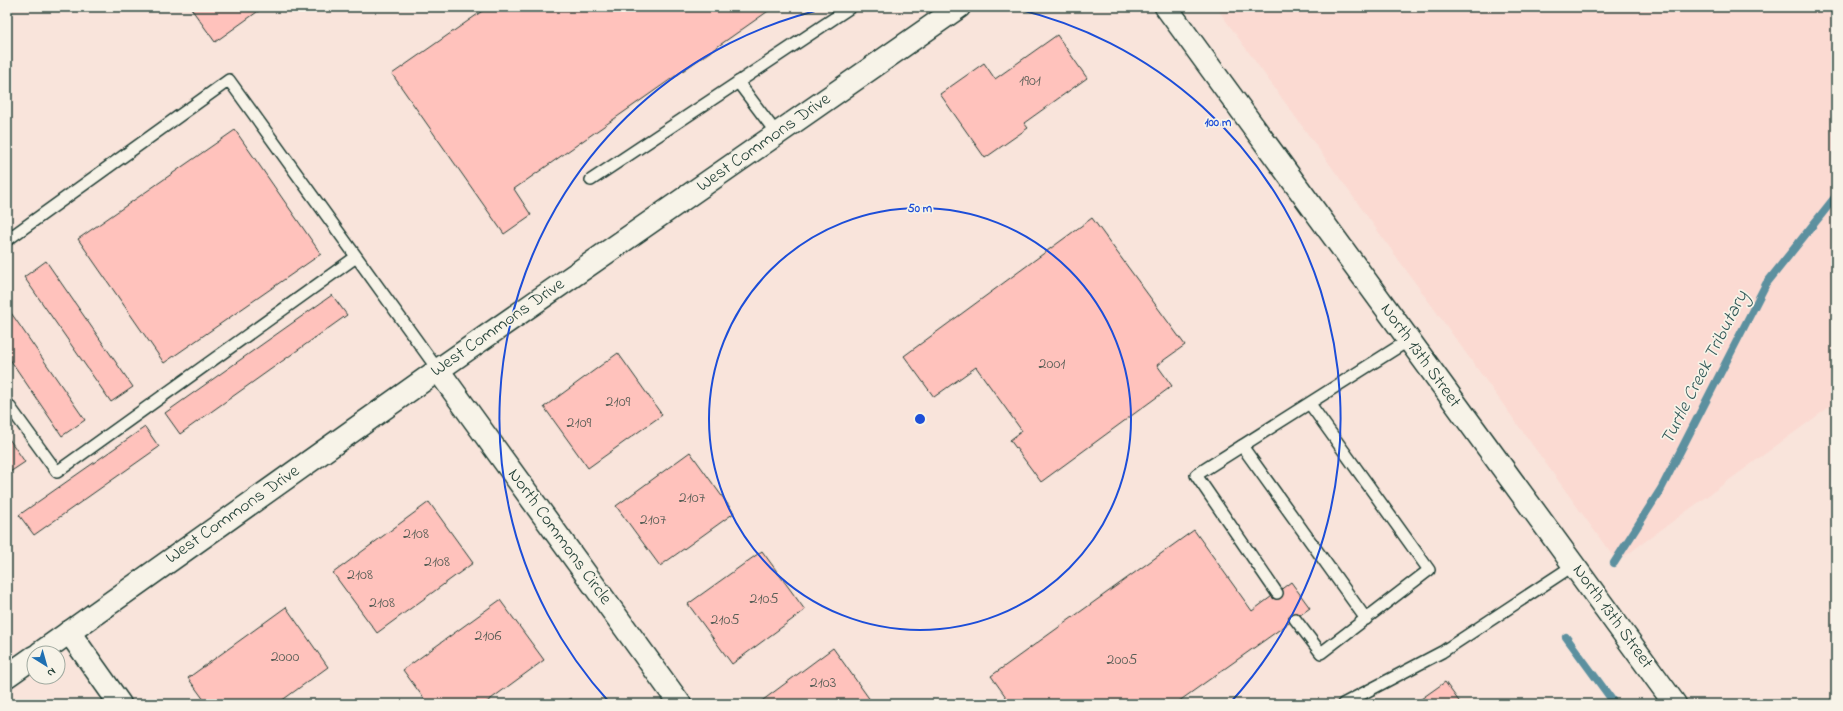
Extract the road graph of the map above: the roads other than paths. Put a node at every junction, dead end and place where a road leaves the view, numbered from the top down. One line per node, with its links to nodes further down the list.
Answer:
1 (851, 7): 4 (lane)
2 (959, 7): 5 (street, West Commons Drive)
3 (1166, 7): 9 (street, North 13th Street)
4 (738, 82): 5 (lane); 6 (lane)
5 (777, 134): 10 (street, West Commons Drive)
6 (591, 180)
7 (7, 240): 8 (lane)
8 (356, 257): 10 (lane); 11 (lane)
9 (1409, 340): 12 (lane); 14 (street, North 13th Street)
10 (438, 370): 18 (street, West Commons Drive); 23 (street, North Commons Circle)
11 (7, 403)
12 (1310, 404): 13 (lane); 16 (lane)
13 (1242, 446): 15 (lane); 16 (lane)
14 (1574, 565): 24 (lane); 25 (street, North 13th Street)
15 (1277, 592)
16 (1366, 618): 17 (lane)
17 (1295, 619)
18 (69, 632): 19 (street, West Commons Drive); 22 (street)
19 (51, 645)
20 (26, 663): 21 (street)
21 (7, 676)
22 (120, 704)
23 (680, 704)
24 (1343, 704)
25 (1675, 704)

